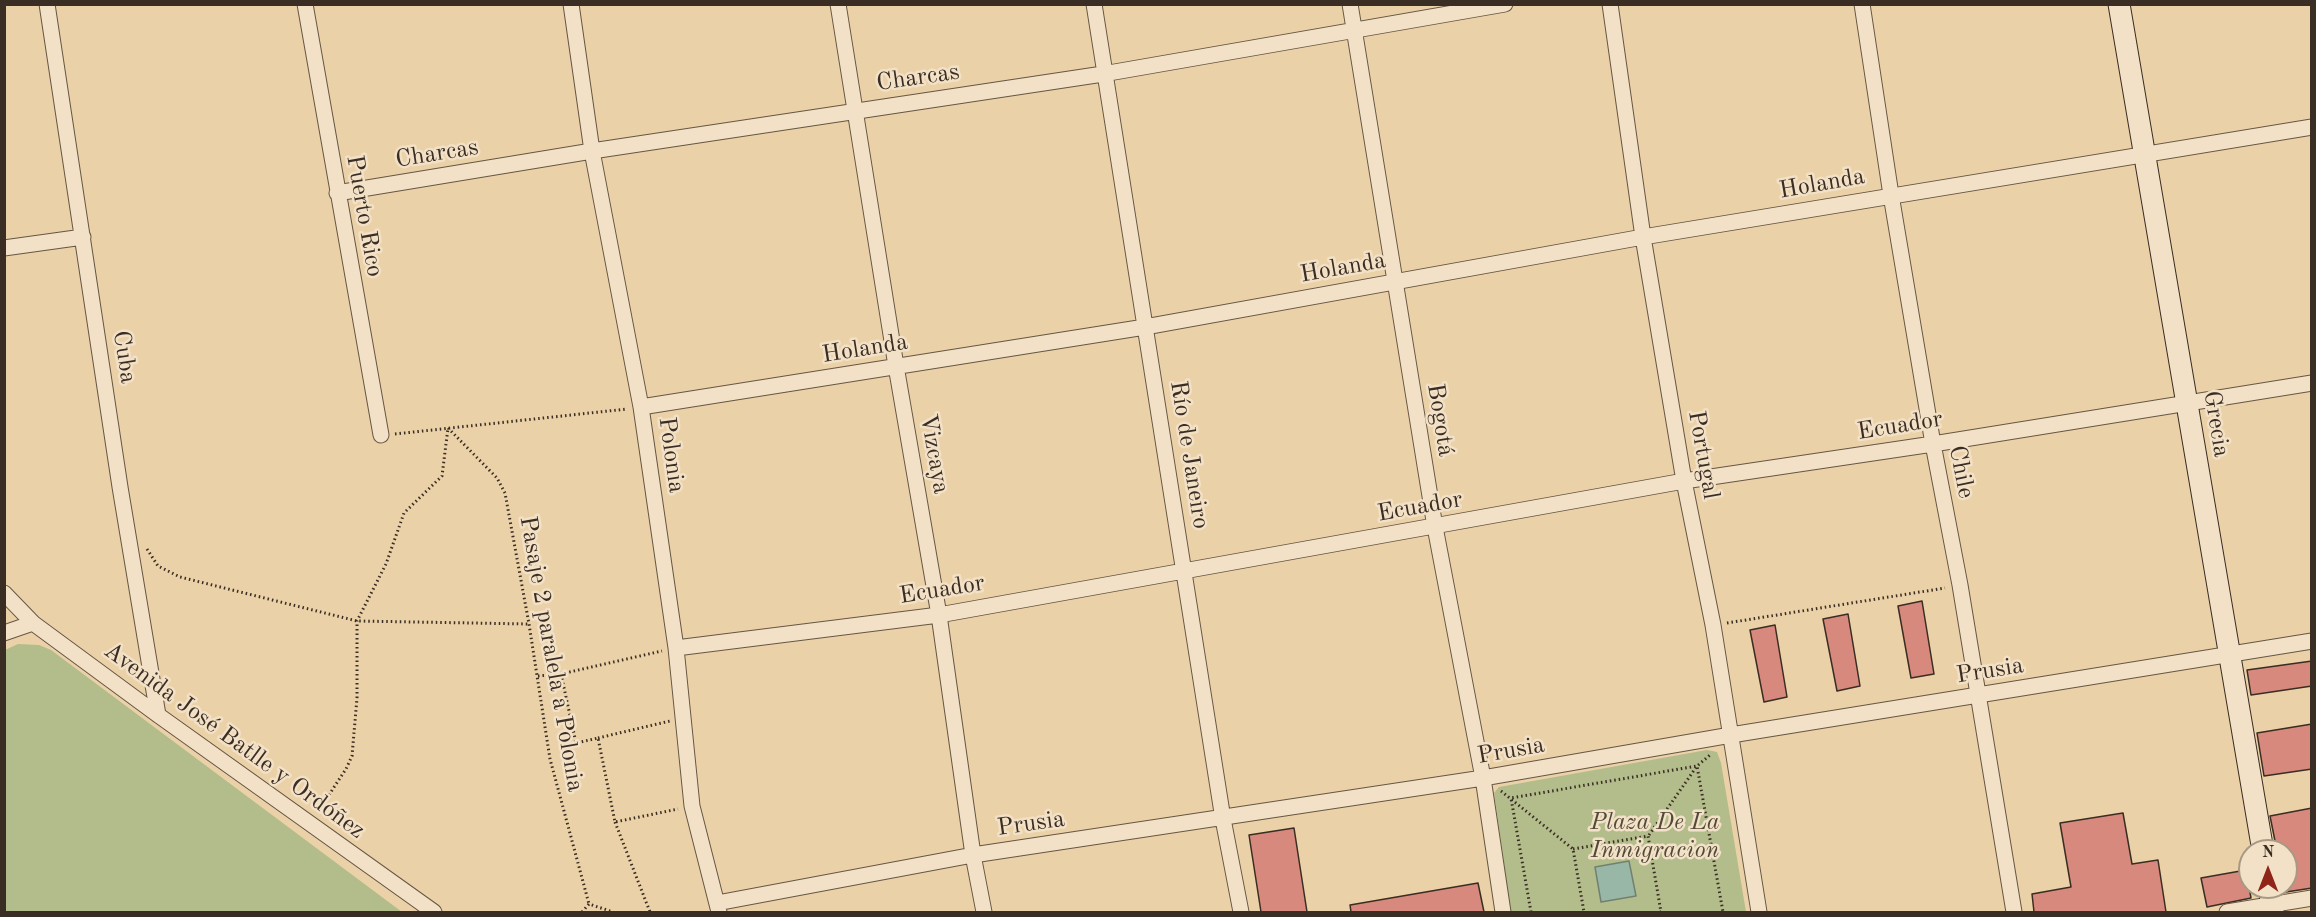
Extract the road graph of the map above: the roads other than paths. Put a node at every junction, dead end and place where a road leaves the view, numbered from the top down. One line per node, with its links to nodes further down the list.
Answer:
1 (47, 4): 19 (street, Cuba)
2 (305, 4): 17 (street, Puerto Rico)
3 (571, 4): 15 (street, Polonia)
4 (838, 4): 13 (street, Vizcaya)
5 (1094, 4): 12 (street, Río de Janeiro)
6 (1350, 4): 11 (street, Bogotá)
7 (1505, 4): 11 (street, Charcas)
8 (1611, 4): 20 (street, Portugal)
9 (1862, 4): 18 (street, Chile)
10 (2120, 4): 16 (street, Grecia)
11 (1354, 31): 12 (street, Charcas); 22 (street, Bogotá)
12 (1103, 74): 13 (street, Charcas); 23 (street, Río de Janeiro)
13 (854, 111): 15 (street, Charcas); 24 (street, Vizcaya)
14 (2312, 127): 16 (street, Holanda)
15 (592, 151): 17 (street, Charcas); 27 (street, Polonia)
16 (2144, 154): 18 (street, Holanda); 26 (street, Grecia)
17 (337, 193): 28 (street, Puerto Rico)
18 (1891, 195): 20 (street, Holanda); 29 (street, Chile)
19 (83, 237): 21 (street); 41 (street, Cuba)
20 (1643, 237): 22 (street, Holanda); 30 (street, Portugal)
21 (4, 248)
22 (1395, 281): 23 (street, Holanda); 31 (street, Bogotá)
23 (1145, 327): 24 (street, Holanda); 32 (street, Río de Janeiro)
24 (896, 366): 27 (street, Holanda); 34 (street, Vizcaya)
25 (2312, 383): 26 (street, Ecuador)
26 (2187, 402): 29 (street, Ecuador); 39 (street, Grecia)
27 (641, 407): 38 (street, Polonia)
28 (381, 435)
29 (1933, 444): 30 (street, Ecuador); 40 (street, Chile)
30 (1684, 481): 31 (street, Ecuador); 42 (street, Portugal)
31 (1435, 527): 32 (street, Ecuador); 43 (street, Bogotá)
32 (1185, 571): 34 (street, Ecuador); 44 (street, Río de Janeiro)
33 (4, 593): 35 (street)
34 (939, 615): 38 (street, Ecuador); 46 (street, Vizcaya)
35 (33, 623): 36 (street); 41 (street, Avenida José Batlle y Ordóñez)
36 (4, 633)
37 (2312, 641): 39 (street, Prusia)
38 (676, 648): 49 (street, Polonia)
39 (2228, 655): 40 (street, Prusia); 45 (street, Grecia)
40 (1977, 696): 42 (street, Prusia); 55 (street, Chile)
41 (158, 715): 50 (street, Avenida José Batlle y Ordóñez)
42 (1731, 735): 43 (street, Prusia); 54 (street, Portugal)
43 (1484, 778): 44 (street, Prusia); 53 (street, Bogotá)
44 (1223, 819): 46 (street, Prusia); 52 (street, Río de Janeiro)
45 (2261, 839)
46 (973, 855): 49 (street, Prusia); 51 (street, Vizcaya)
47 (2312, 898): 48 (street)
48 (2271, 901): 56 (street)
49 (718, 908)
50 (434, 912)
51 (984, 912)
52 (1241, 912)
53 (1503, 912)
54 (1759, 912)
55 (2014, 912)
56 (2228, 912)

